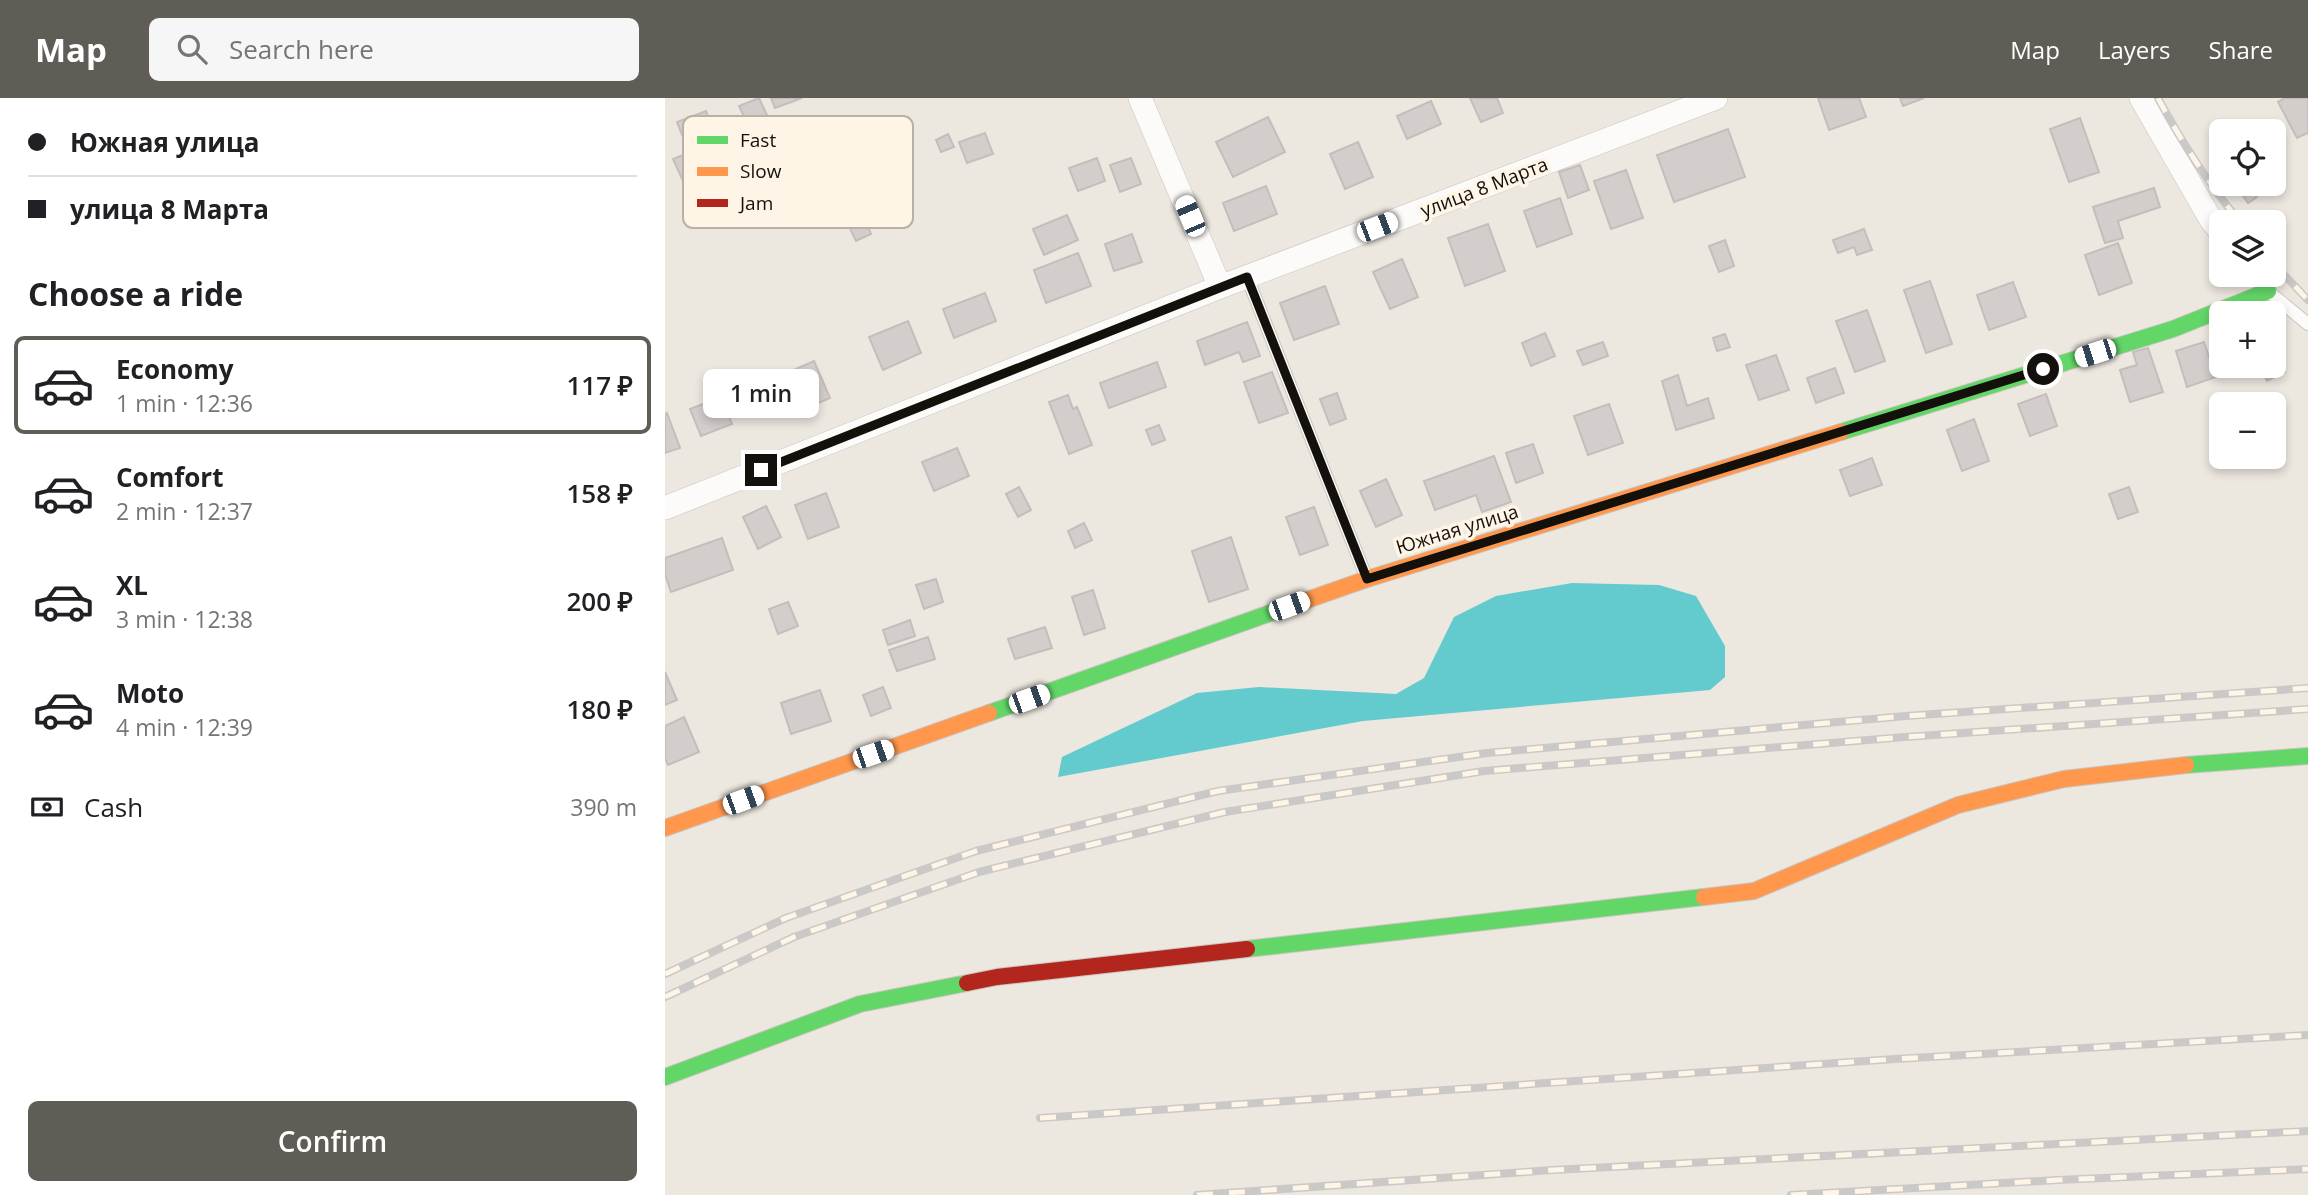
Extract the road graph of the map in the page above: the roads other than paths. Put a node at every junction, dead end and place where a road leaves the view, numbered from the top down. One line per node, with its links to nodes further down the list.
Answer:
1 (1140, 98): 6 (street)
2 (1716, 98): 5 (street, улица 8 Марта)
3 (2141, 98): 4 (street)
4 (2209, 217)
5 (1247, 277): 6 (street, улица 8 Марта); 11 (lane)
6 (1220, 287): 10 (street, улица 8 Марта)
7 (2265, 287): 8 (street)
8 (2268, 291): 9 (lane); 11 (street, Южная улица)
9 (2308, 324)
10 (665, 508)
11 (1367, 579): 13 (street, Южная улица)
12 (2308, 755): 14 (street)
13 (665, 828)
14 (665, 1077)

